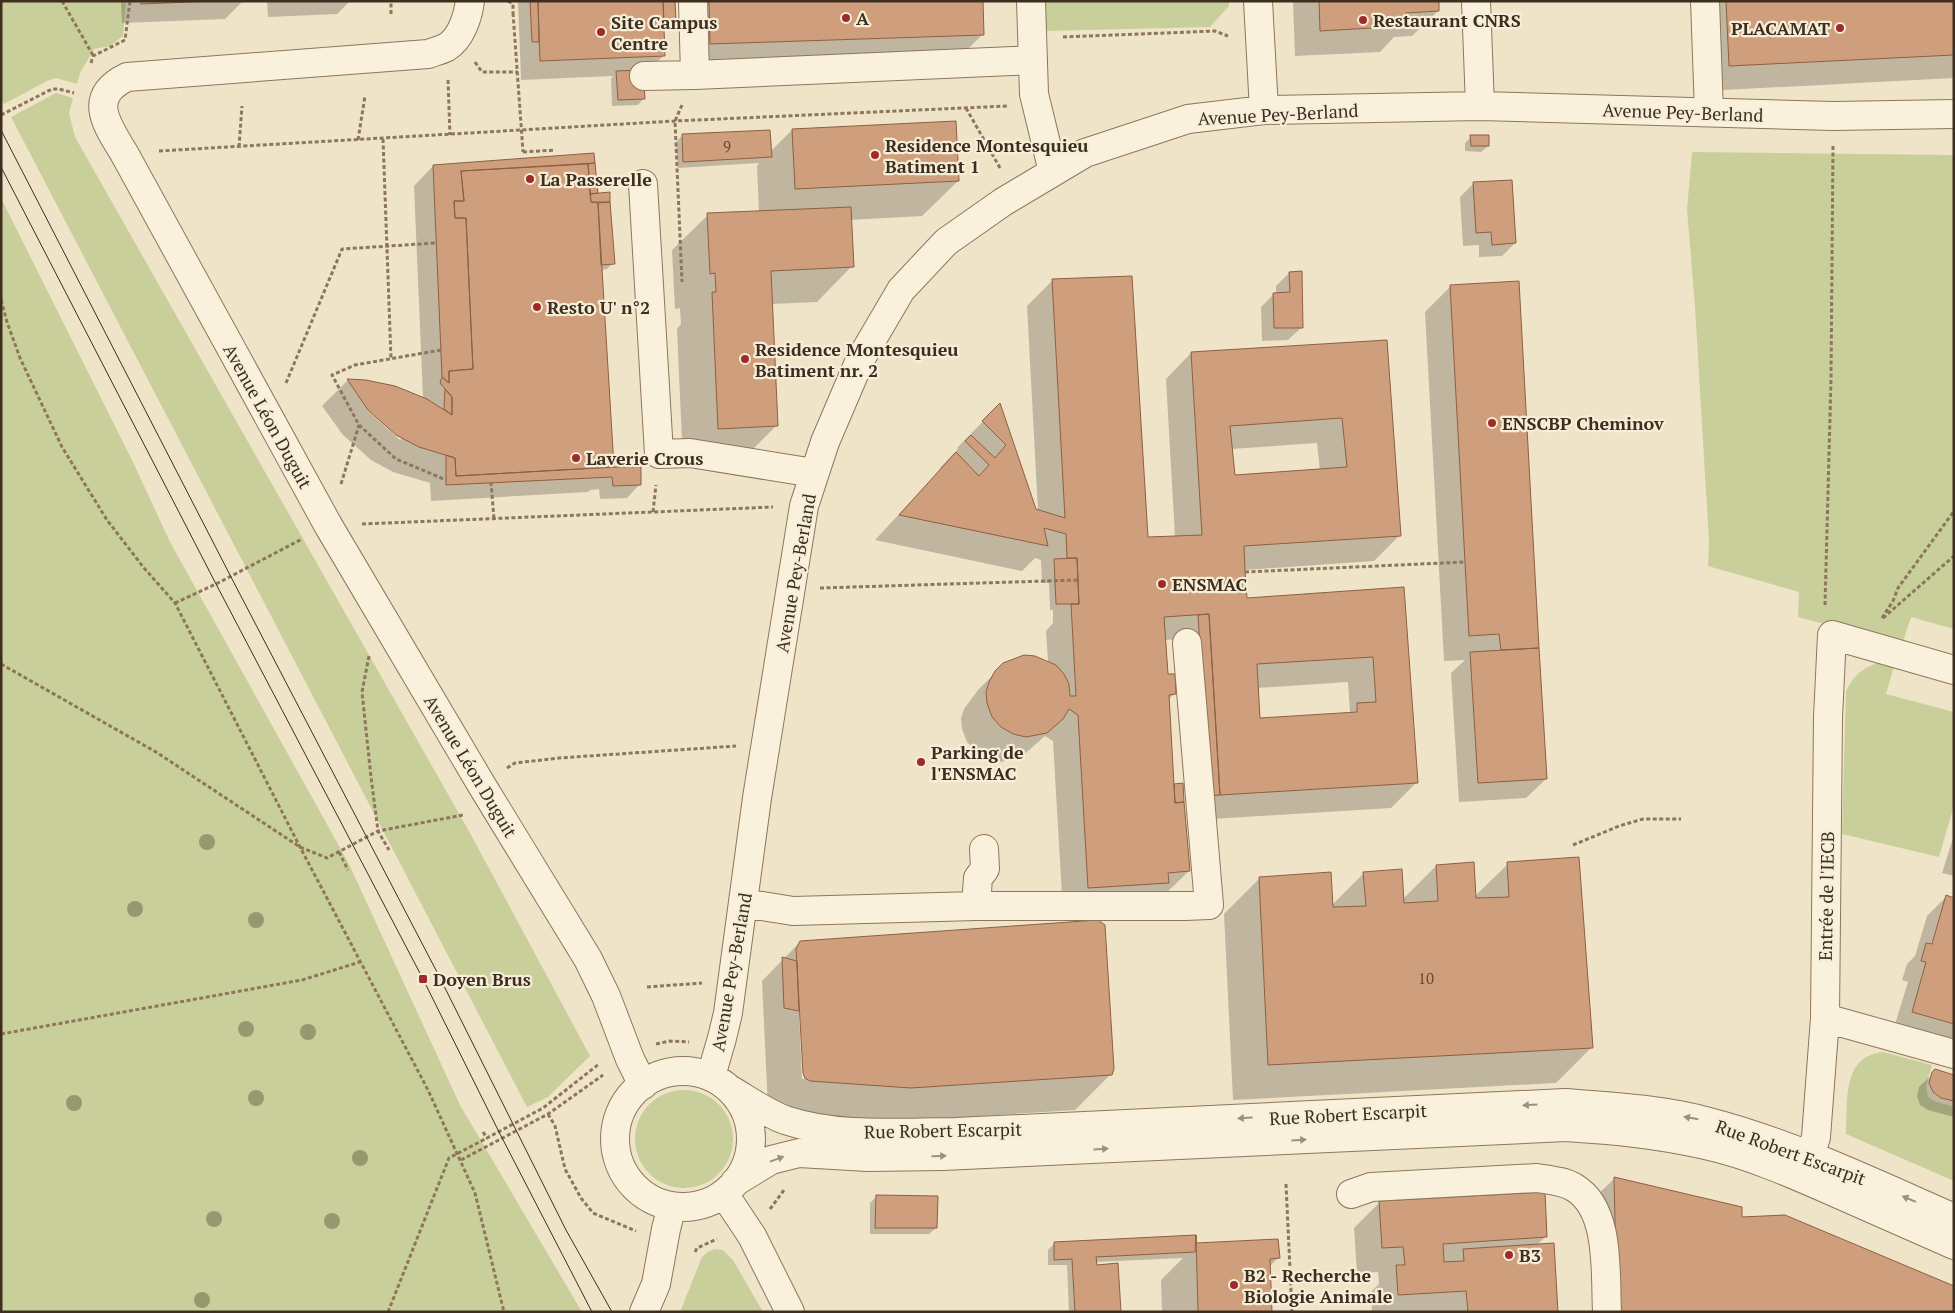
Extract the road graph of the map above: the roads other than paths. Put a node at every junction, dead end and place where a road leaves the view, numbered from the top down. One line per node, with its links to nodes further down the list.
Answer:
1 (470, 1): 25 (street, Avenue Léon Duguit)
2 (692, 1): 8 (street)
3 (1031, 1): 7 (street)
4 (1258, 1): 11 (street)
5 (1476, 1): 10 (street)
6 (1705, 1): 12 (street)
7 (1032, 49): 8 (street); 14 (street)
8 (695, 75): 9 (street)
9 (644, 76)
10 (1480, 106): 11 (street, Avenue Pey-Berland); 12 (street, Avenue Pey-Berland)
11 (1264, 110): 14 (street, Avenue Pey-Berland)
12 (1709, 112): 13 (street, Avenue Pey-Berland)
13 (1954, 114)
14 (1053, 172): 16 (street, Avenue Pey-Berland)
15 (643, 184): 16 (street)
16 (814, 473): 20 (street, Avenue Pey-Berland)
17 (1187, 643): 21 (street)
18 (1954, 670): 22 (street, Entrée de l'IECB)
19 (984, 849): 21 (street)
20 (743, 903): 21 (street); 24 (street, Avenue Pey-Berland)
21 (976, 906)
22 (1825, 1018): 23 (street); 26 (street, Entrée de l'IECB)
23 (1954, 1054)
24 (721, 1083): 25 (street); 26 (street, Rue Robert Escarpit, one-way to 24); 27 (street)
25 (643, 1085): 29 (street)
26 (1810, 1156): 30 (street, Rue Robert Escarpit, one-way to 26)
27 (729, 1188): 29 (street); 31 (street, Rue Robert Escarpit, one-way to 31); 33 (street)
28 (1352, 1194): 34 (street)
29 (672, 1206): 32 (street)
30 (1954, 1218)
31 (1954, 1245)
32 (644, 1312)
33 (790, 1312)
34 (1607, 1312)

